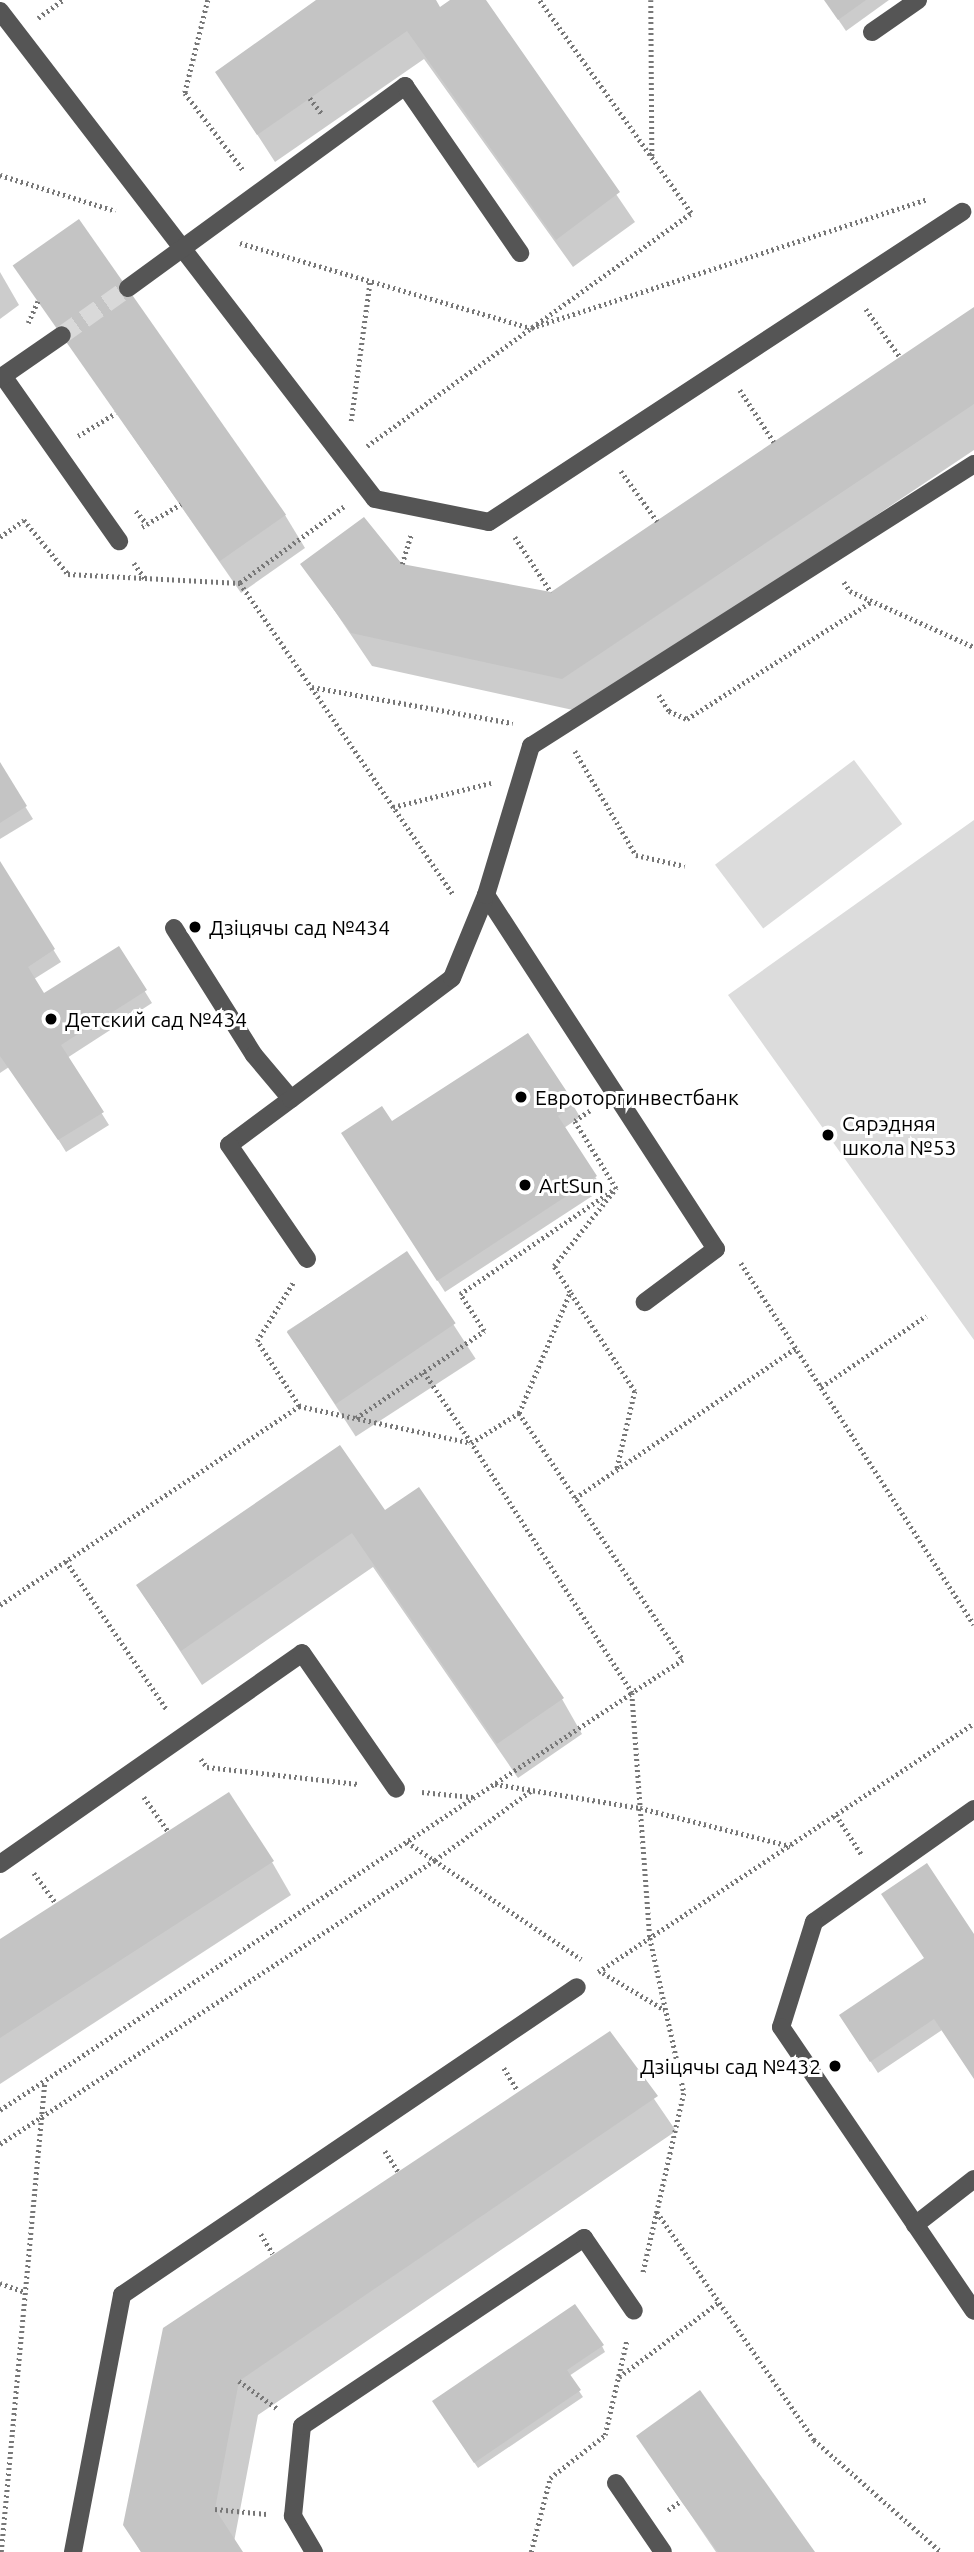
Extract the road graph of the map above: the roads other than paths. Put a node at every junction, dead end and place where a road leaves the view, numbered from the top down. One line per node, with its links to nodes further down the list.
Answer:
1 (918, 0): 3 (lane)
2 (0, 11): 5 (lane)
3 (872, 32)
4 (962, 212): 5 (lane)
5 (181, 248): 6 (lane); 7 (lane)
6 (520, 253)
7 (128, 288)
8 (62, 335): 9 (lane)
9 (1, 377): 11 (lane)
10 (974, 464): 12 (lane)
11 (119, 541)
12 (486, 895): 14 (lane); 16 (lane)
13 (174, 928): 14 (lane)
14 (291, 1099): 15 (lane)
15 (307, 1259)
16 (645, 1302)
17 (396, 1789): 19 (lane)
18 (974, 1809): 22 (lane)
19 (0, 1864)
20 (577, 1987): 26 (lane)
21 (974, 2179): 22 (lane)
22 (915, 2225): 24 (lane)
23 (634, 2311): 27 (lane)
24 (974, 2311)
25 (616, 2483): 28 (lane)
26 (74, 2552)
27 (314, 2552)
28 (663, 2552)

